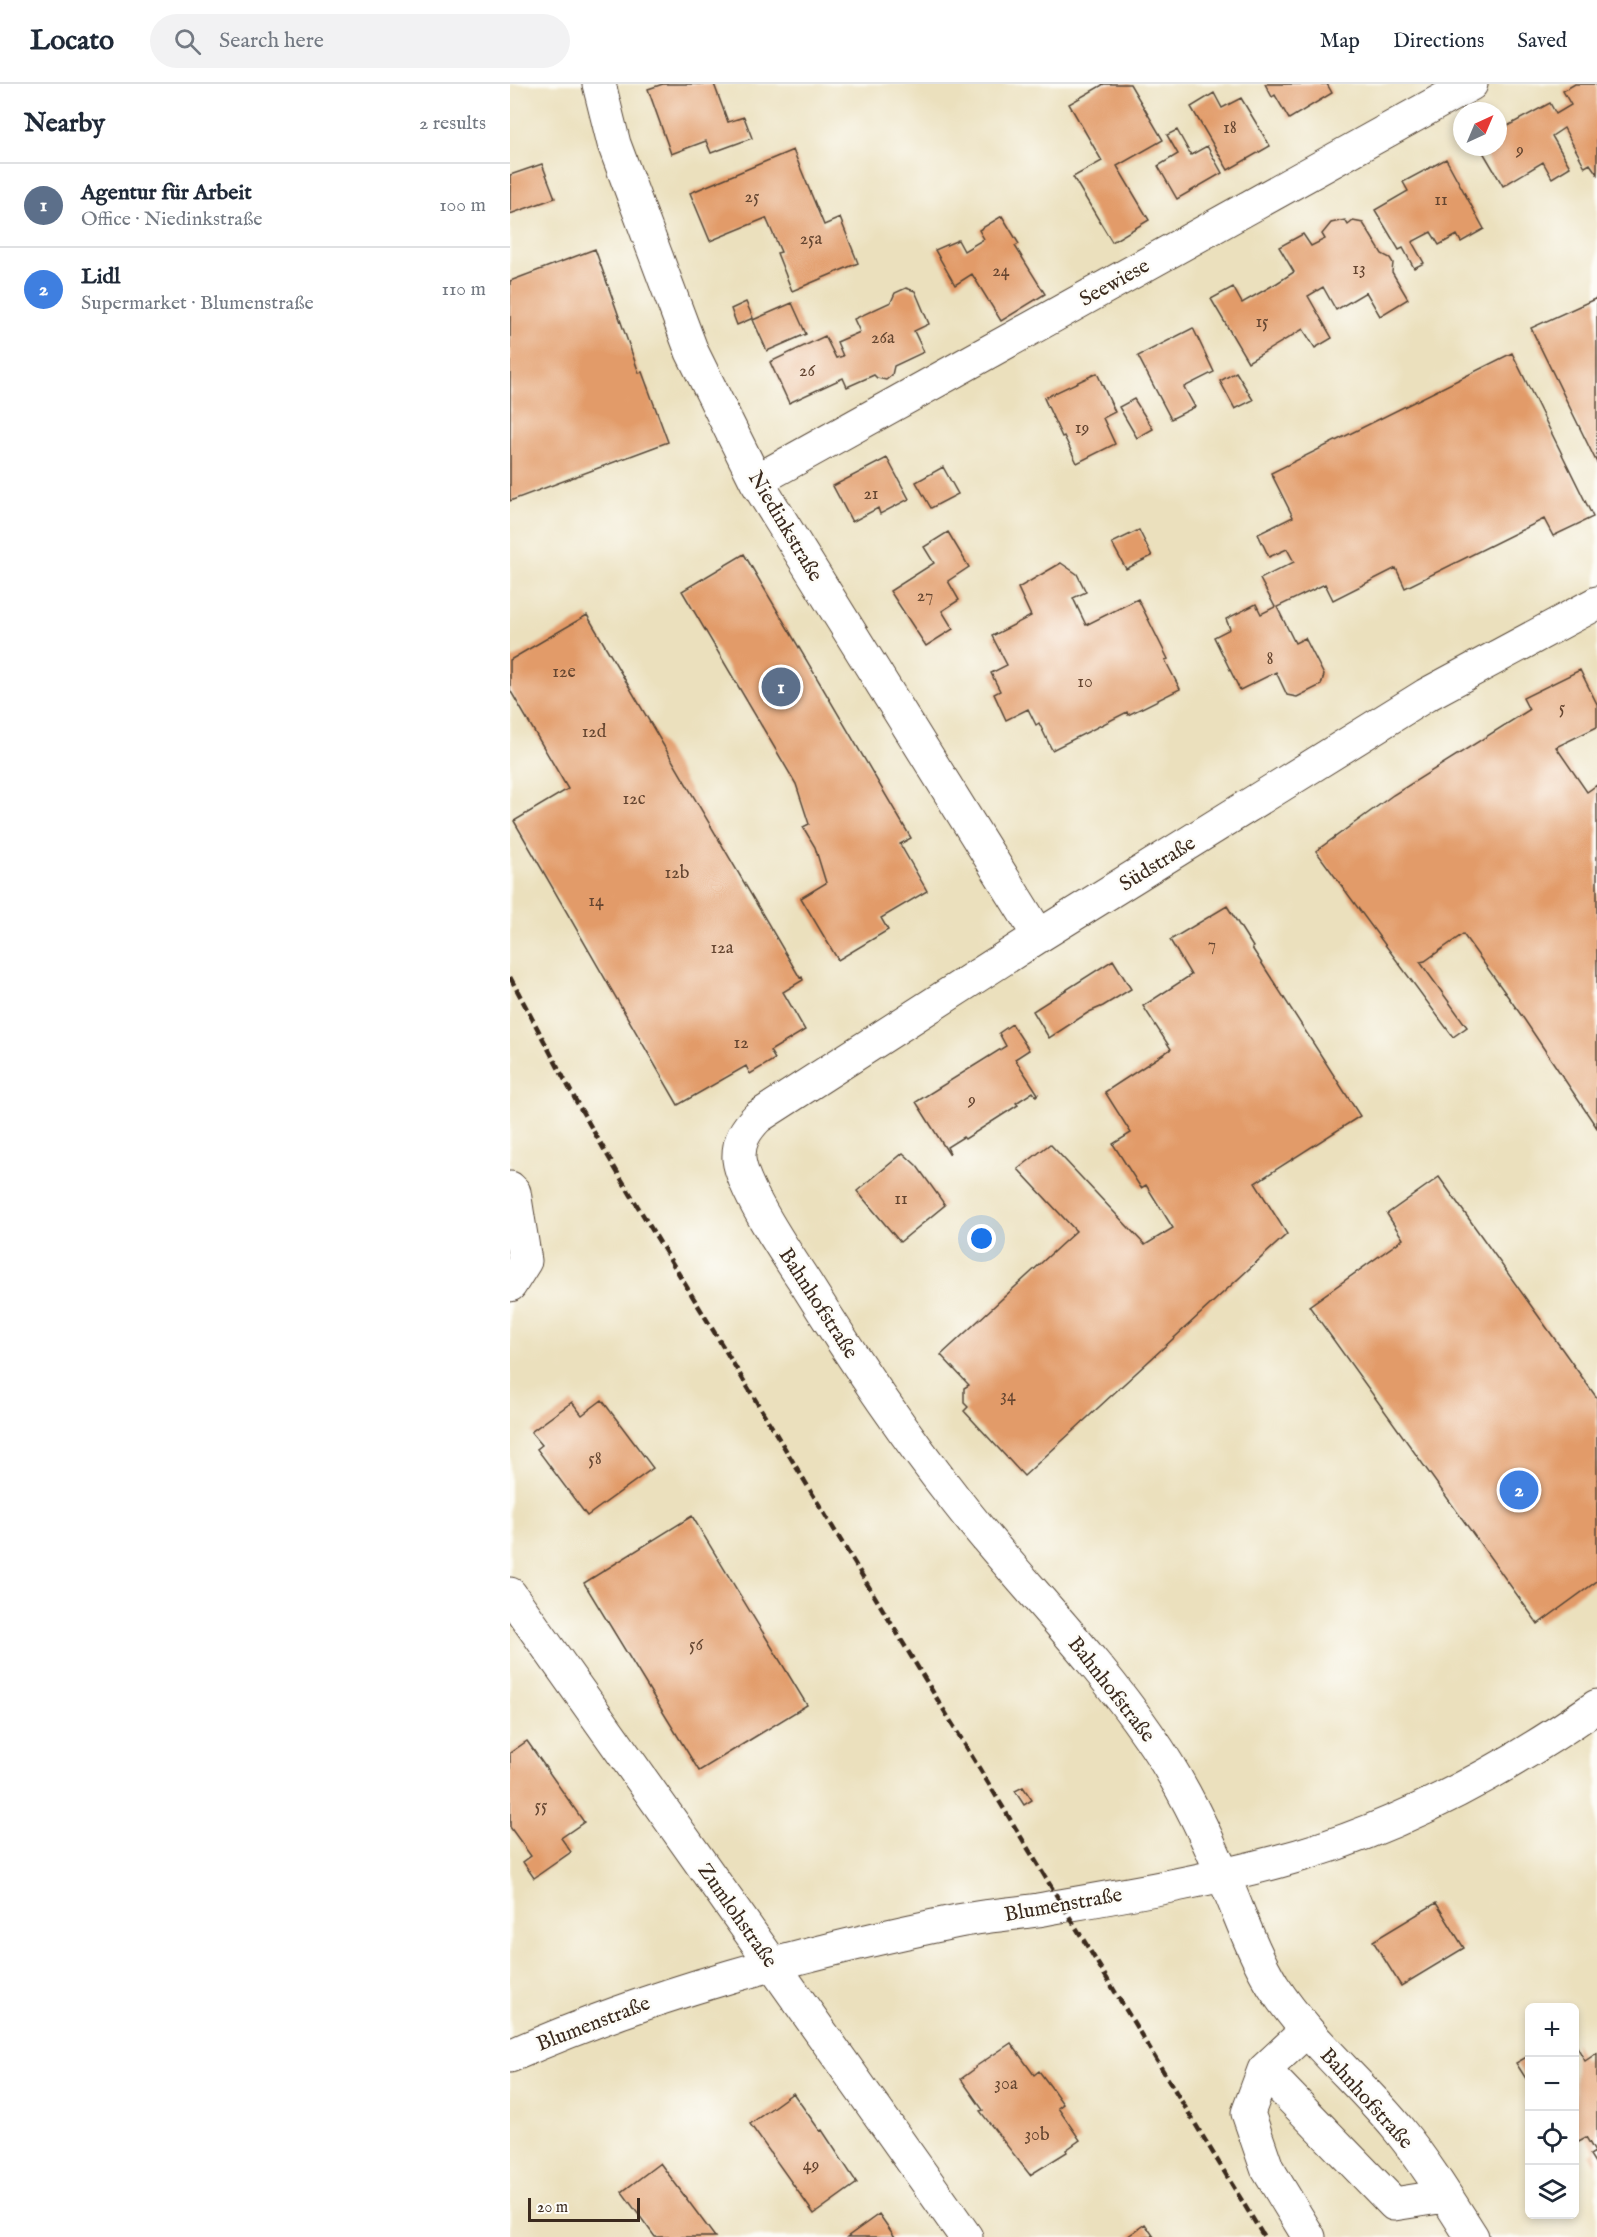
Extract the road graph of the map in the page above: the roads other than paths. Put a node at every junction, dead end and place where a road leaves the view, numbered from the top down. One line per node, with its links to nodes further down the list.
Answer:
1 (599, 84): 3 (street, Niedinkstraße)
2 (1471, 84): 3 (street, Seewiese)
3 (756, 481): 5 (street, Niedinkstraße)
4 (1597, 603): 5 (street, Südstraße)
5 (1039, 936): 6 (street, Südstraße)
6 (739, 1149): 11 (street, Bahnhofstraße)
7 (510, 1188): 8 (street)
8 (510, 1285)
9 (510, 1594): 12 (street, Zumlohstraße)
10 (1597, 1706): 11 (street, Blumenstraße)
11 (1223, 1875): 12 (street, Blumenstraße); 13 (street, Bahnhofstraße)
12 (772, 1963): 14 (street, Blumenstraße); 17 (street, Zumlohstraße)
13 (1306, 2031): 15 (street); 16 (street, Bahnhofstraße)
14 (510, 2056)
15 (1264, 2070): 16 (street); 18 (street)
16 (1445, 2196): 19 (street, Bahnhofstraße)
17 (966, 2237)
18 (1309, 2237)
19 (1472, 2237)

